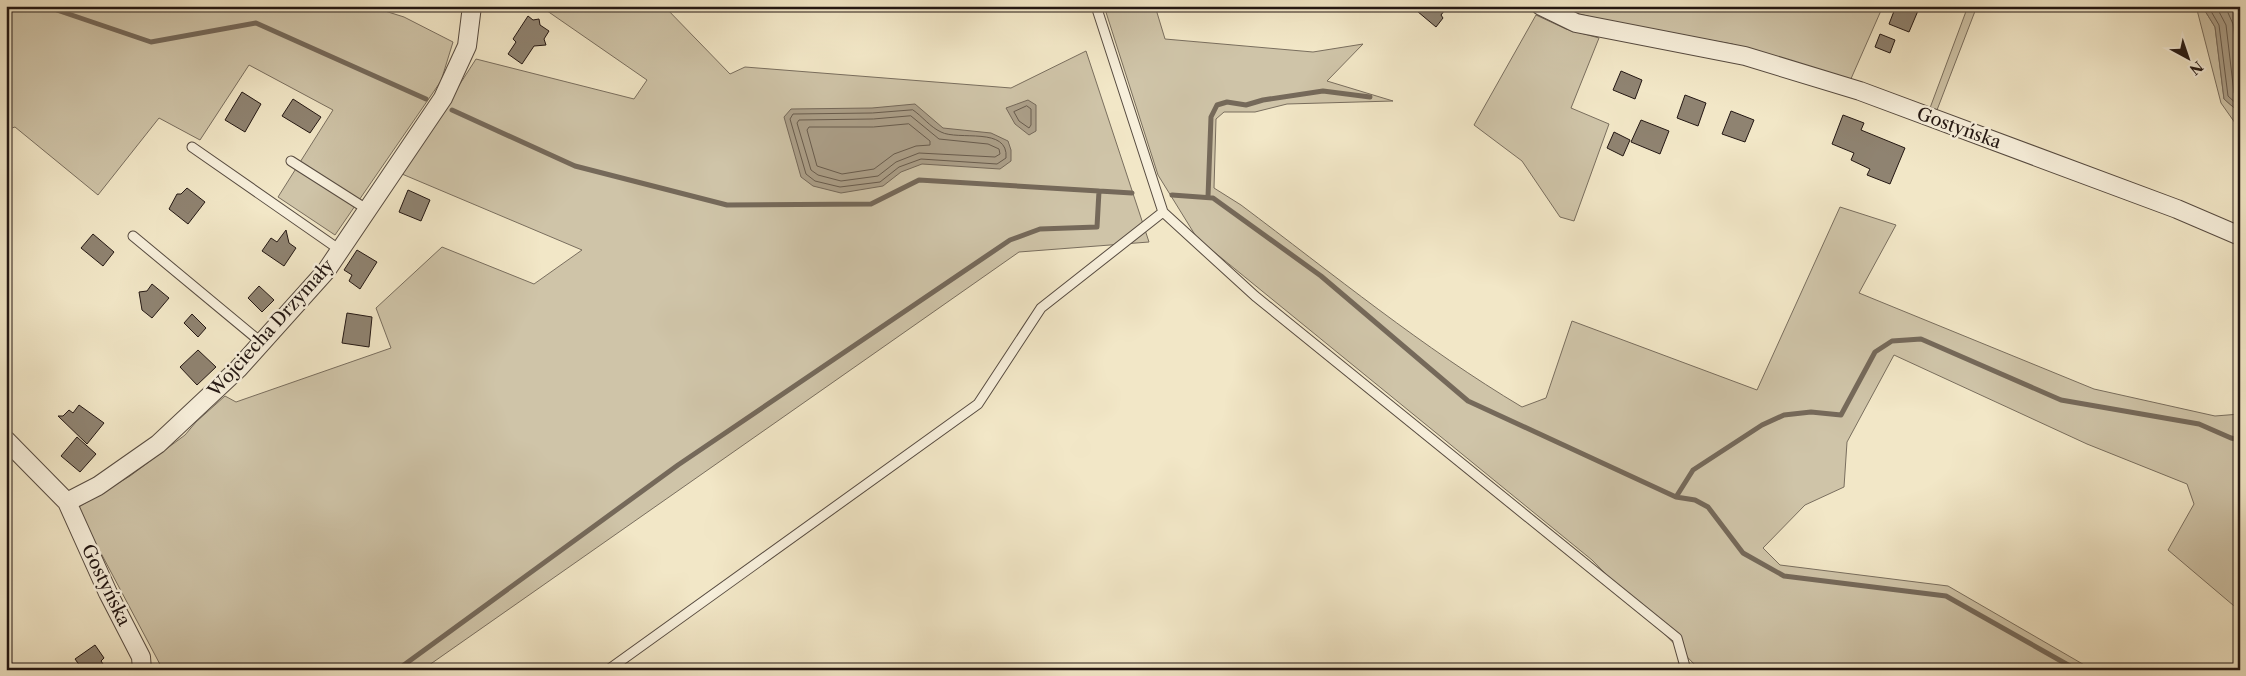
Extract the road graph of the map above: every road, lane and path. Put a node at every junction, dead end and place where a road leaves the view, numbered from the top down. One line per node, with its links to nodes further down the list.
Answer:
1 (472, 6): 6 (street, Wojciecha Drzymały)
2 (1096, 6): 7 (lane)
3 (1541, 6): 9 (street, Gostyńska)
4 (192, 147): 10 (lane)
5 (291, 161): 6 (lane)
6 (368, 210): 10 (street, Wojciecha Drzymały)
7 (1163, 212): 15 (lane); 16 (lane)
8 (133, 236): 11 (lane)
9 (2240, 236)
10 (340, 250): 11 (street, Wojciecha Drzymały)
11 (262, 343): 13 (street, Wojciecha Drzymały)
12 (6, 440): 13 (street)
13 (67, 502): 14 (street, Gostyńska)
14 (142, 670)
15 (608, 670)
16 (1686, 670)

